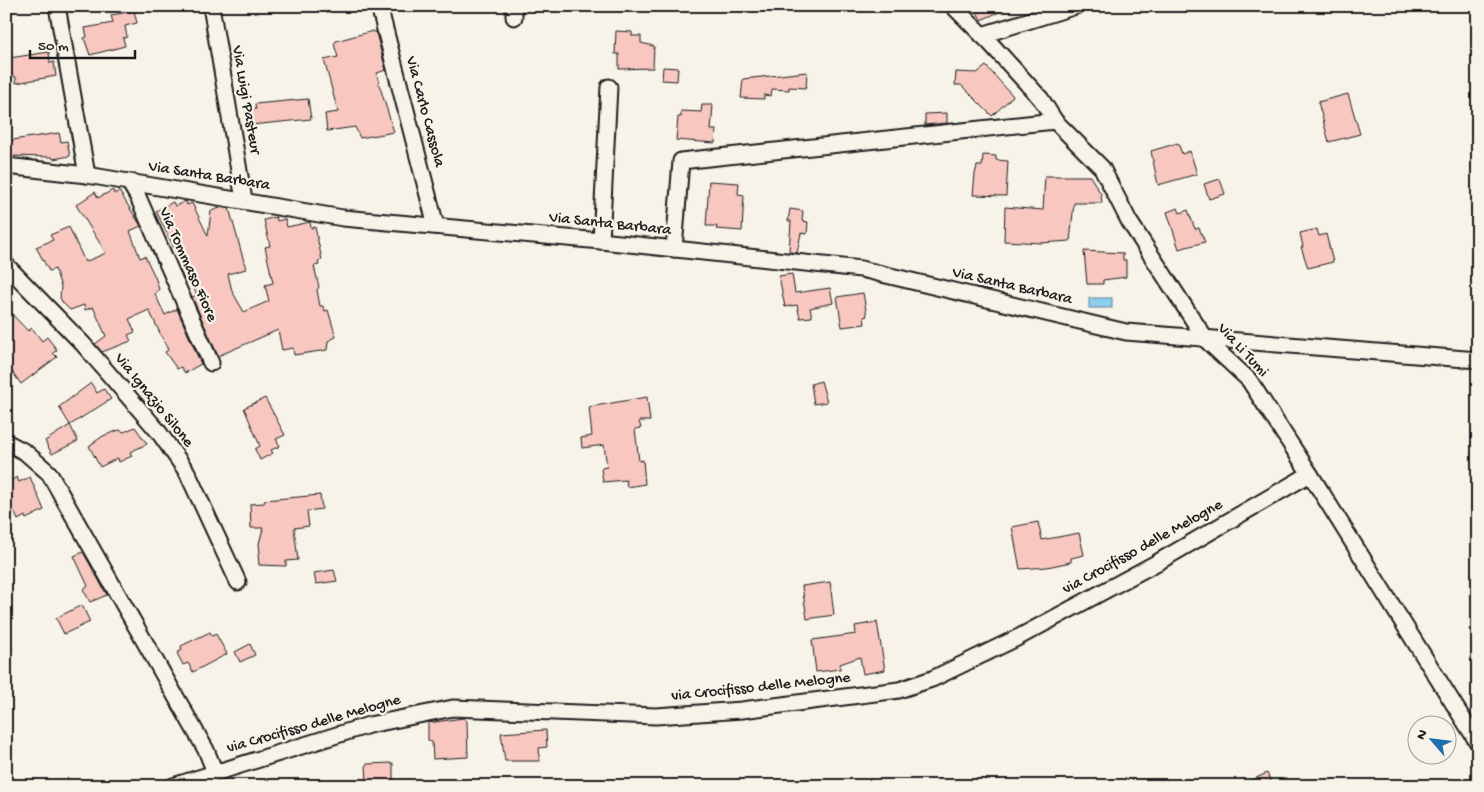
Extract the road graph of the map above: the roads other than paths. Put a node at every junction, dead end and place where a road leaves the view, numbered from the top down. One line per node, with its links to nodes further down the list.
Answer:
1 (57, 6): 10 (street)
2 (211, 6): 12 (street, Via Luigi Pasteur)
3 (379, 6): 13 (street, Via Carlo Cassola)
4 (952, 6): 6 (street, Via Li Tumi)
5 (1076, 6): 6 (street)
6 (982, 34): 8 (street, Via Li Tumi)
7 (610, 88): 14 (street)
8 (1055, 121): 15 (street); 17 (street, Via Li Tumi)
9 (6, 166): 10 (street, Via Santa Barbara)
10 (87, 175): 11 (street, Via Santa Barbara)
11 (129, 182): 12 (street, Via Santa Barbara); 19 (street, Via Tommaso Fiore)
12 (244, 200): 13 (street, Via Santa Barbara)
13 (436, 226): 14 (street, Via Santa Barbara)
14 (601, 241): 15 (street, Via Santa Barbara)
15 (674, 249): 17 (street, Via Santa Barbara)
16 (9, 274): 22 (street, Via Ignazio Silone)
17 (1206, 340): 18 (street, Via Santa Barbara); 21 (street, Via Li Tumi)
18 (1478, 360)
19 (211, 363)
20 (6, 442): 24 (street)
21 (1310, 474): 23 (street, Via Li Tumi); 24 (street, via Crocifisso delle Melogne)
22 (238, 582)
23 (1478, 743)
24 (215, 772): 25 (street, via Crocifisso delle Melogne)
25 (173, 786)

